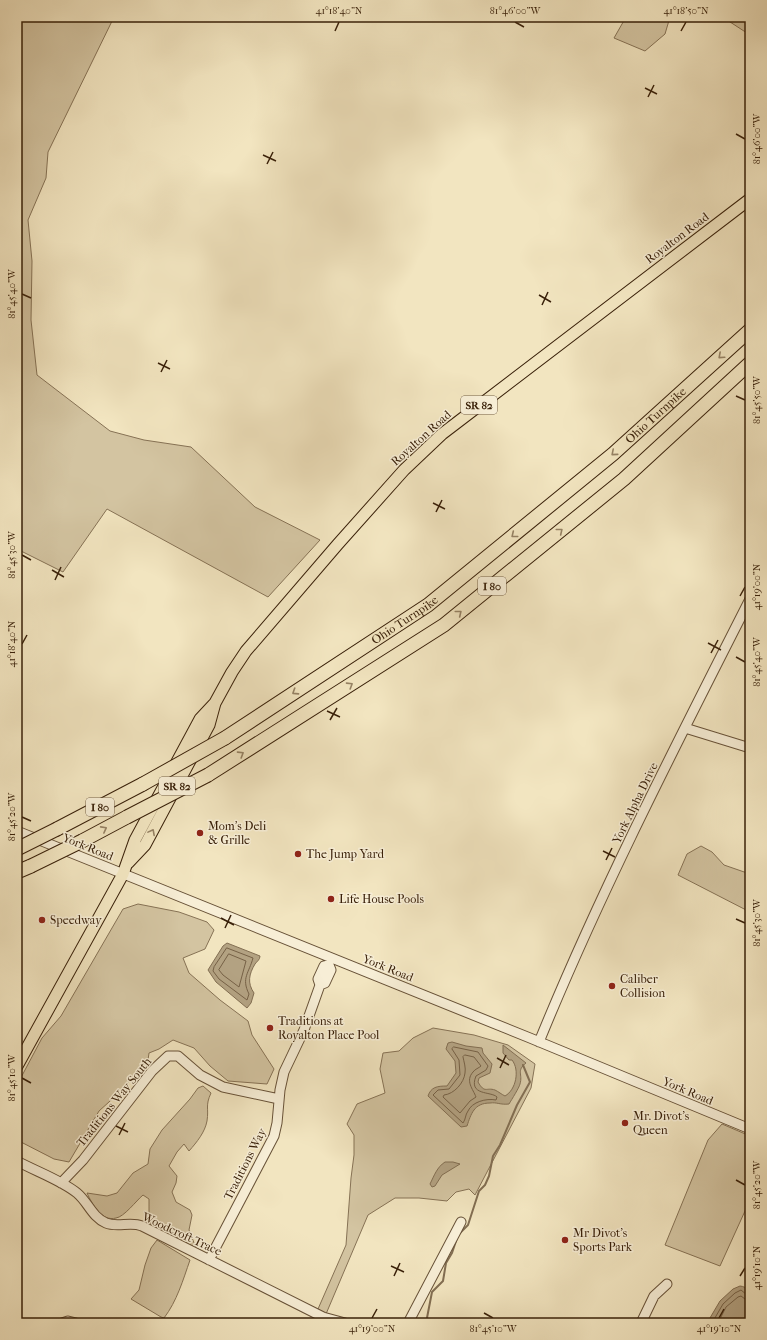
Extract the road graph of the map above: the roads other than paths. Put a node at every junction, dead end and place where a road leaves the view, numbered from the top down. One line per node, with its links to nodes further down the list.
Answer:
1 (750, 199): 10 (main road, Royalton Road / SR 82)
2 (750, 330): 8 (highway, Ohio Turnpike / I 80, one-way to 8, bridge)
3 (750, 363): 9 (highway, Ohio Turnpike / I 80, one-way to 3, bridge)
4 (750, 599): 5 (street, York Alpha Drive)
5 (685, 728): 6 (street); 12 (street, York Alpha Drive)
6 (750, 748)
7 (17, 831): 10 (street, York Road)
8 (17, 849)
9 (17, 872)
10 (123, 874): 11 (street, York Road); 13 (main road, Royalton Road / SR 82)
11 (331, 962): 12 (street, York Road); 14 (street, Traditions Way)
12 (539, 1042): 15 (street, York Road)
13 (17, 1066)
14 (279, 1099): 17 (street, Traditions Way South); 19 (street, Traditions Way)
15 (750, 1129)
16 (17, 1161): 17 (street, Woodcroft Trace)
17 (61, 1183): 19 (street, Woodcroft Trace)
18 (461, 1222): 24 (street)
19 (209, 1260): 23 (street, Woodcroft Trace)
20 (667, 1284): 25 (street)
21 (62, 1323): 22 (street)
22 (76, 1323)
23 (345, 1323)
24 (408, 1323)
25 (641, 1323)

